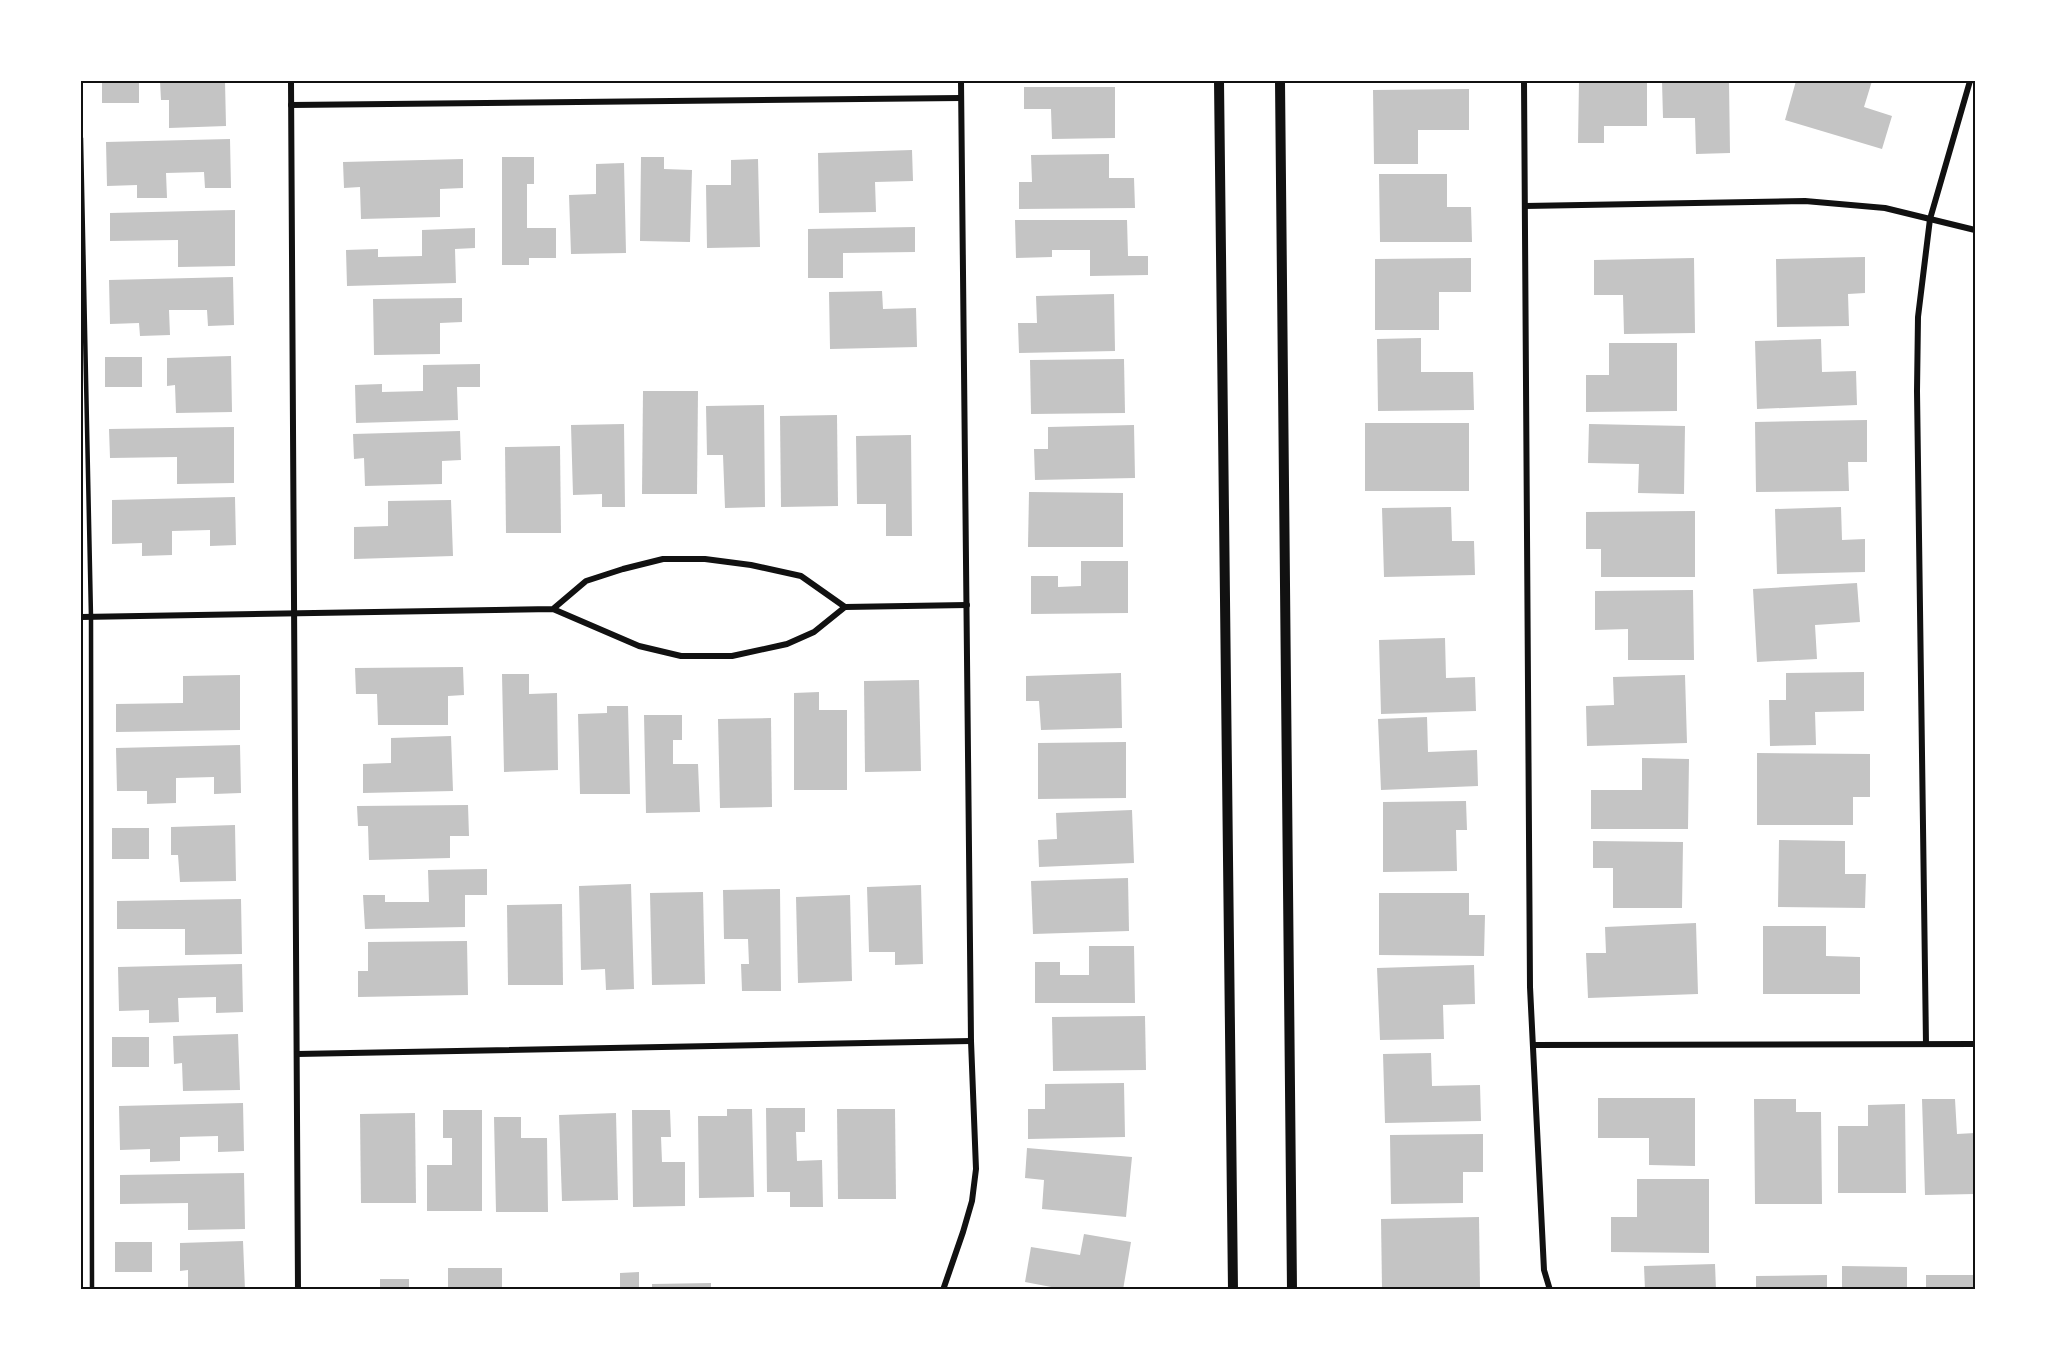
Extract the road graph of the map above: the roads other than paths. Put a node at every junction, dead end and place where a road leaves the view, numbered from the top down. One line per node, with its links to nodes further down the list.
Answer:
1 (291, 81): 8 (street)
2 (961, 81): 7 (street)
3 (1219, 81): 27 (street)
4 (1280, 81): 28 (street)
5 (1524, 81): 10 (street)
6 (1970, 81): 11 (street)
7 (961, 99): 8 (street); 13 (street)
8 (291, 105): 16 (street)
9 (81, 138): 18 (lane)
10 (1525, 206): 11 (street); 22 (street)
11 (1930, 219): 12 (street); 20 (street)
12 (1975, 230)
13 (967, 605): 14 (street); 19 (street)
14 (844, 608): 15 (street); 15 (street)
15 (553, 609): 16 (street)
16 (294, 614): 18 (street); 23 (street)
17 (81, 617): 18 (street)
18 (91, 617): 24 (lane)
19 (971, 1041): 23 (street); 26 (street)
20 (1926, 1044): 21 (street); 22 (street)
21 (1975, 1044)
22 (1533, 1045): 29 (street)
23 (297, 1054): 25 (street)
24 (92, 1290)
25 (298, 1290)
26 (943, 1290)
27 (1233, 1290)
28 (1292, 1290)
29 (1550, 1290)

